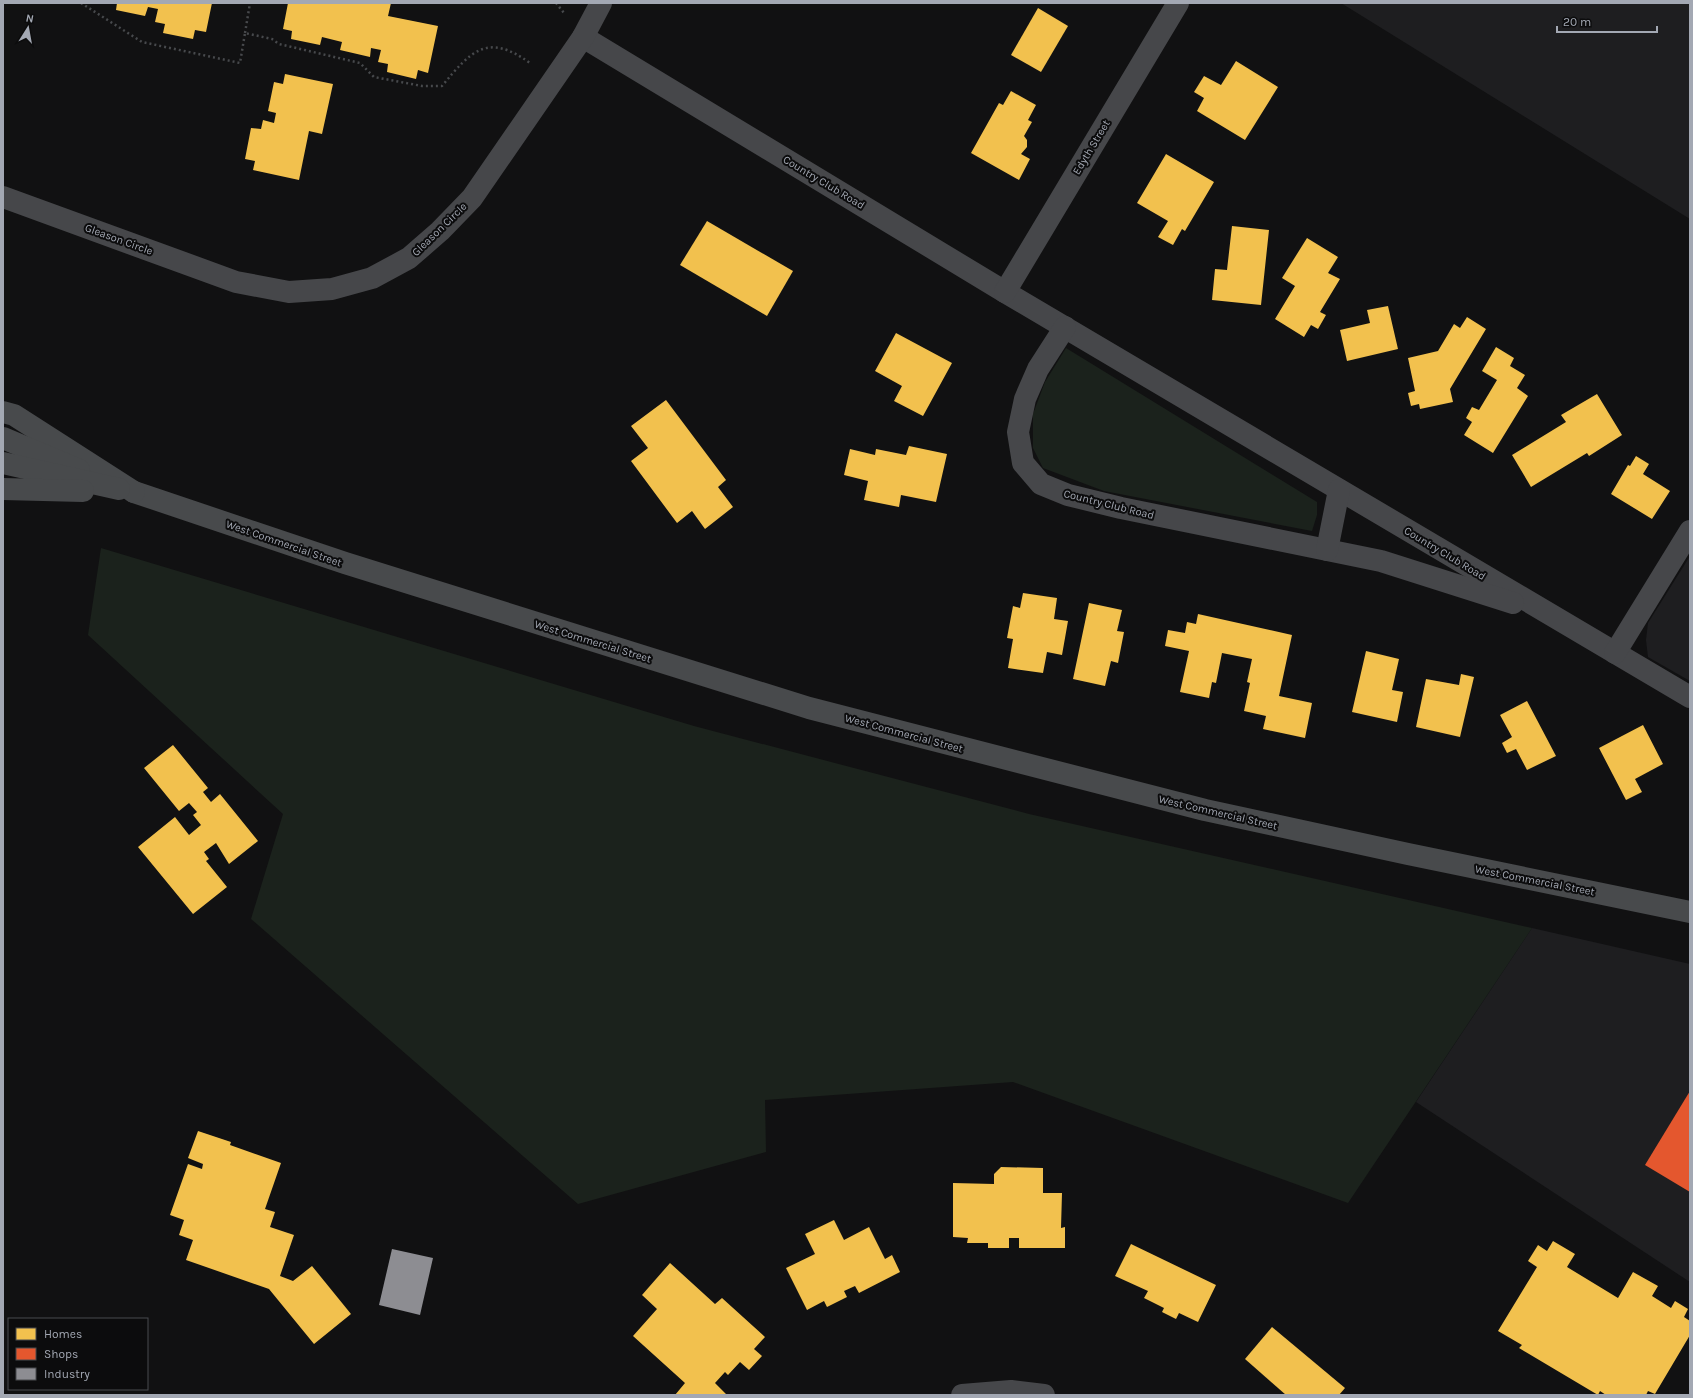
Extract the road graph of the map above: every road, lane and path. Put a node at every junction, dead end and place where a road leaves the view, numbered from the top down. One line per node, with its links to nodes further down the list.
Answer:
1 (81, 3): 5 (path)
2 (250, 3): 5 (path)
3 (601, 3): 6 (street, Gleason Circle)
4 (1178, 3): 9 (street, Edyth Street)
5 (245, 33): 7 (path)
6 (583, 37): 8 (street, Gleason Circle); 9 (street, Country Club Road)
7 (536, 68)
8 (3, 197)
9 (1005, 292): 10 (street, Country Club Road)
10 (1065, 327): 15 (street, Country Club Road); 18 (street, Country Club Road)
11 (3, 412): 16 (main road)
12 (3, 438): 16 (main road)
13 (3, 463): 16 (main road)
14 (3, 489): 16 (main road)
15 (1339, 490): 18 (street); 19 (street, Country Club Road)
16 (134, 492): 22 (main road, West Commercial Street)
17 (1690, 531): 20 (street)
18 (1327, 550): 19 (street, Country Club Road)
19 (1552, 616): 20 (street, Country Club Road)
20 (1615, 653): 21 (street, Country Club Road)
21 (1690, 697)
22 (1690, 912)
23 (962, 1395): 24 (street)
24 (1044, 1395)

